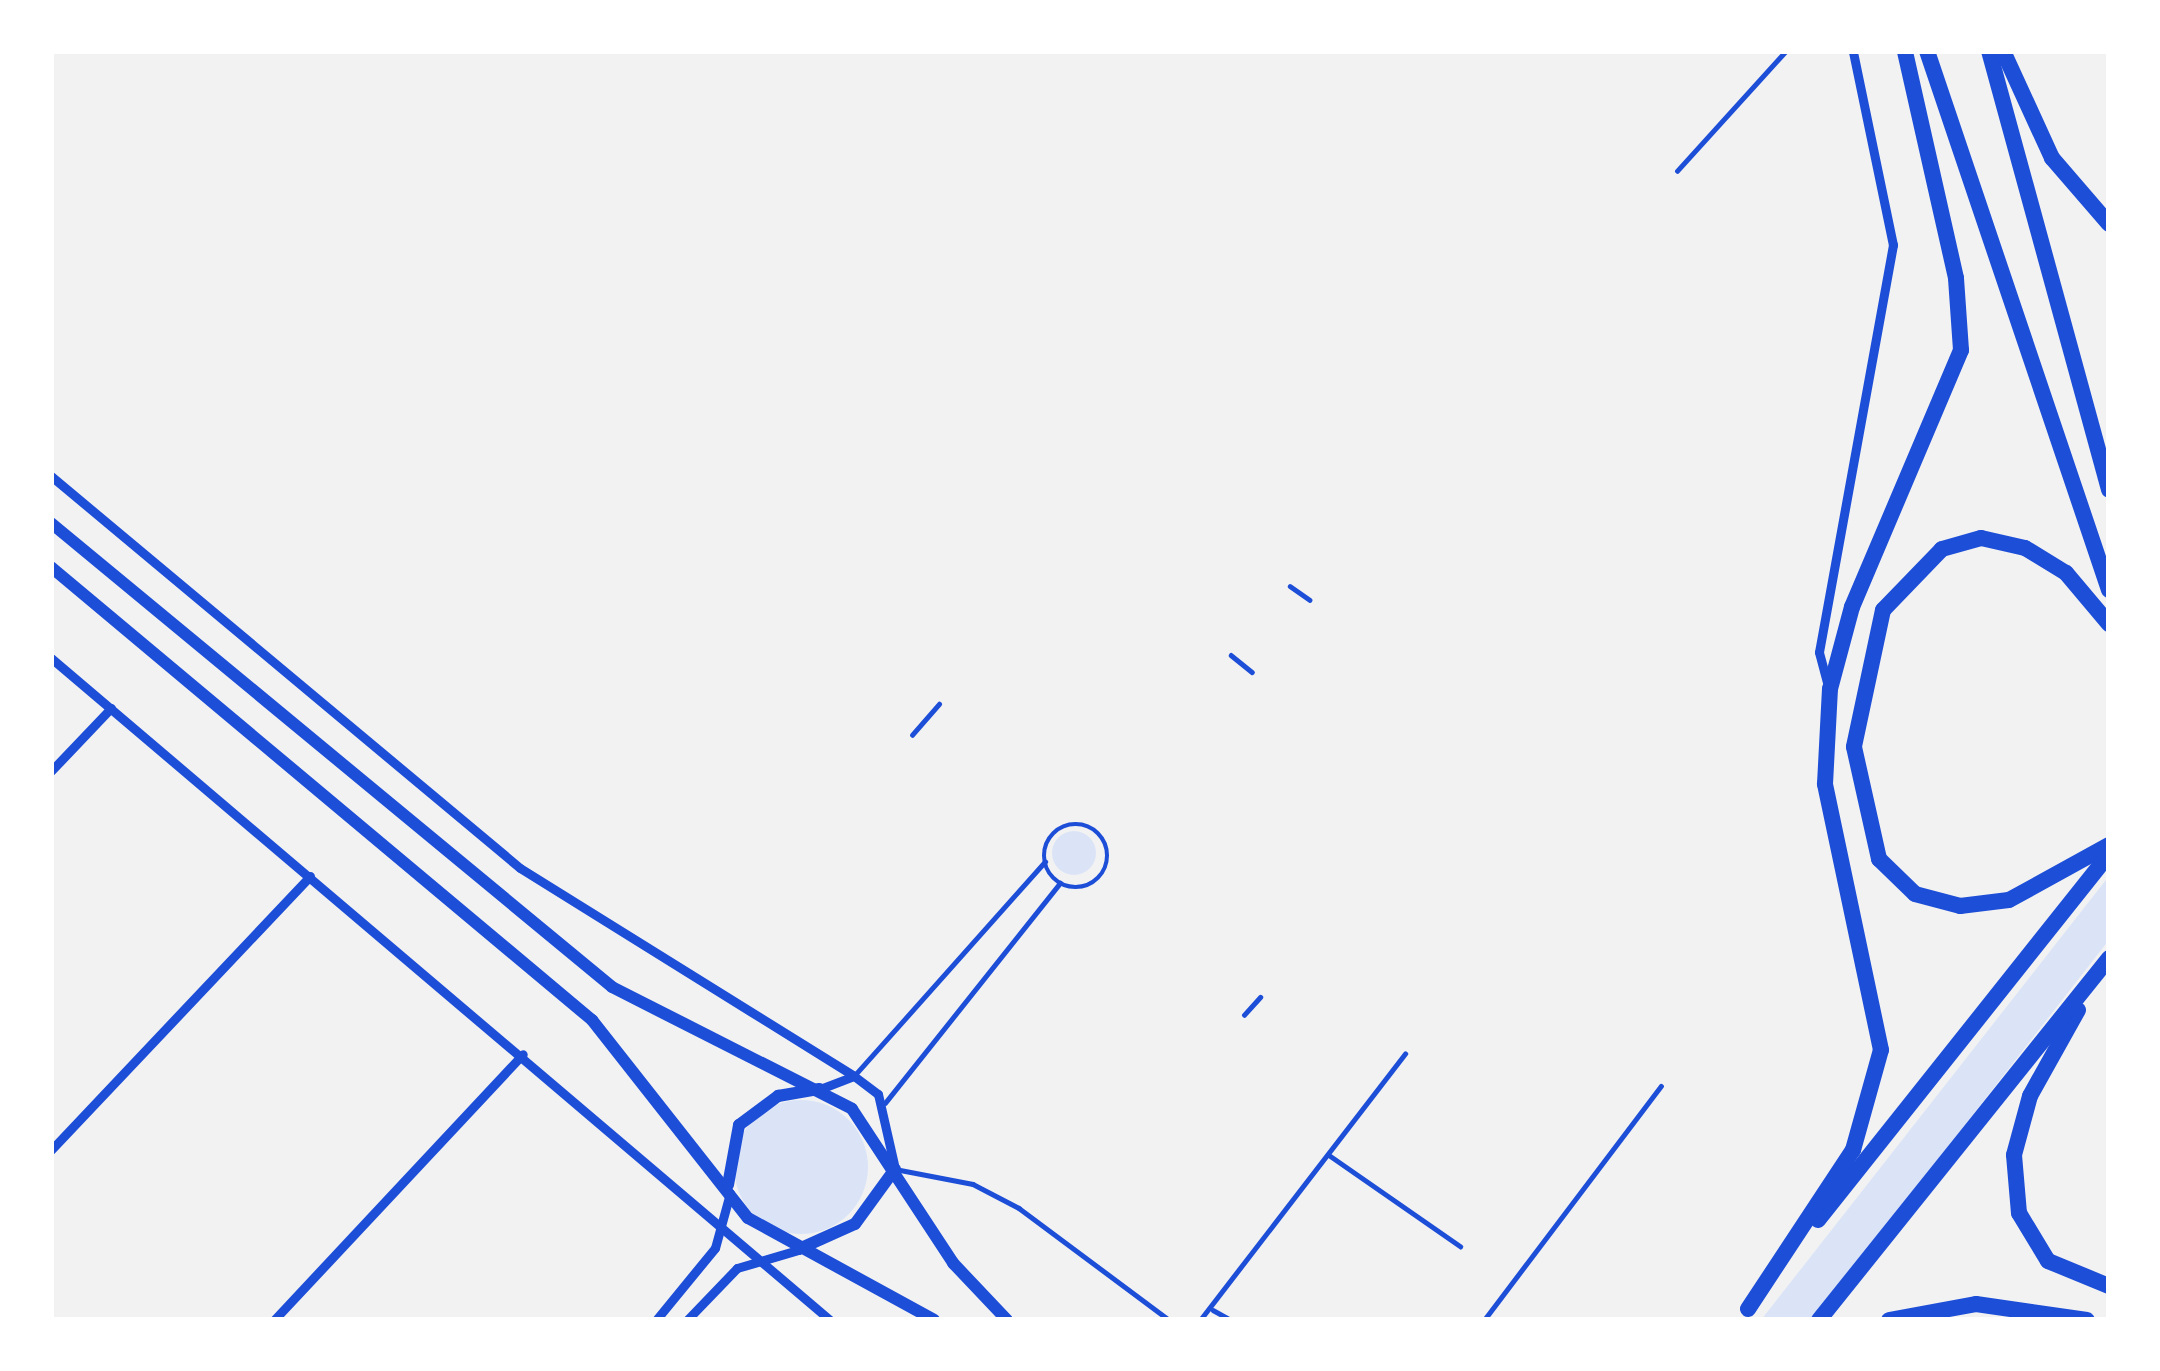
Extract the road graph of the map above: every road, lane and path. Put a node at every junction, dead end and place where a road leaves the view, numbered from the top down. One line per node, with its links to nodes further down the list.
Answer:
1 (1786, 51): 7 (lane)
2 (1853, 51): 20 (street)
3 (1905, 51): 20 (highway)
4 (1927, 51): 14 (highway)
5 (1989, 51): 10 (highway)
6 (2003, 51): 8 (highway)
7 (1677, 171)
8 (2109, 224)
9 (51, 476): 35 (street)
10 (2109, 490)
11 (51, 523): 37 (main road)
12 (51, 567): 42 (main road)
13 (1290, 586): 15 (lane)
14 (2109, 590)
15 (1310, 600)
16 (2109, 624): 25 (highway)
17 (1231, 655): 19 (lane)
18 (51, 658): 22 (street)
19 (1252, 672)
20 (1830, 688): 49 (highway)
21 (939, 704): 23 (lane)
22 (111, 708): 24 (street); 28 (street)
23 (912, 735)
24 (51, 771)
25 (2109, 845)
26 (2109, 854): 49 (highway)
27 (1045, 862): 29 (lane); 29 (lane); 35 (lane)
28 (310, 876): 33 (street); 39 (street)
29 (1060, 883): 38 (lane)
30 (2106, 962): 47 (highway); 60 (highway)
31 (1260, 997): 32 (lane)
32 (1244, 1015)
33 (523, 1054): 43 (street); 50 (street)
34 (1405, 1054): 40 (lane)
35 (854, 1076): 37 (street); 38 (street)
36 (1661, 1086): 59 (lane)
37 (820, 1089): 41 (main road); 42 (main road)
38 (886, 1103): 41 (street)
39 (51, 1150)
40 (1329, 1154): 44 (lane); 48 (lane)
41 (895, 1169): 45 (main road); 55 (main road); 56 (lane)
42 (730, 1193): 43 (street); 45 (main road)
43 (726, 1224): 46 (street); 51 (street)
44 (1460, 1246)
45 (798, 1250): 46 (street); 54 (main road)
46 (760, 1255): 52 (street); 53 (street)
47 (2109, 1286)
48 (1213, 1310): 57 (lane); 58 (lane)
49 (1743, 1314)
50 (274, 1320)
51 (656, 1320)
52 (687, 1320)
53 (830, 1320)
54 (934, 1320)
55 (1007, 1320)
56 (1169, 1320)
57 (1199, 1320)
58 (1231, 1320)
59 (1484, 1320)
60 (1820, 1320)
61 (1889, 1320): 62 (highway)
62 (2087, 1320)

